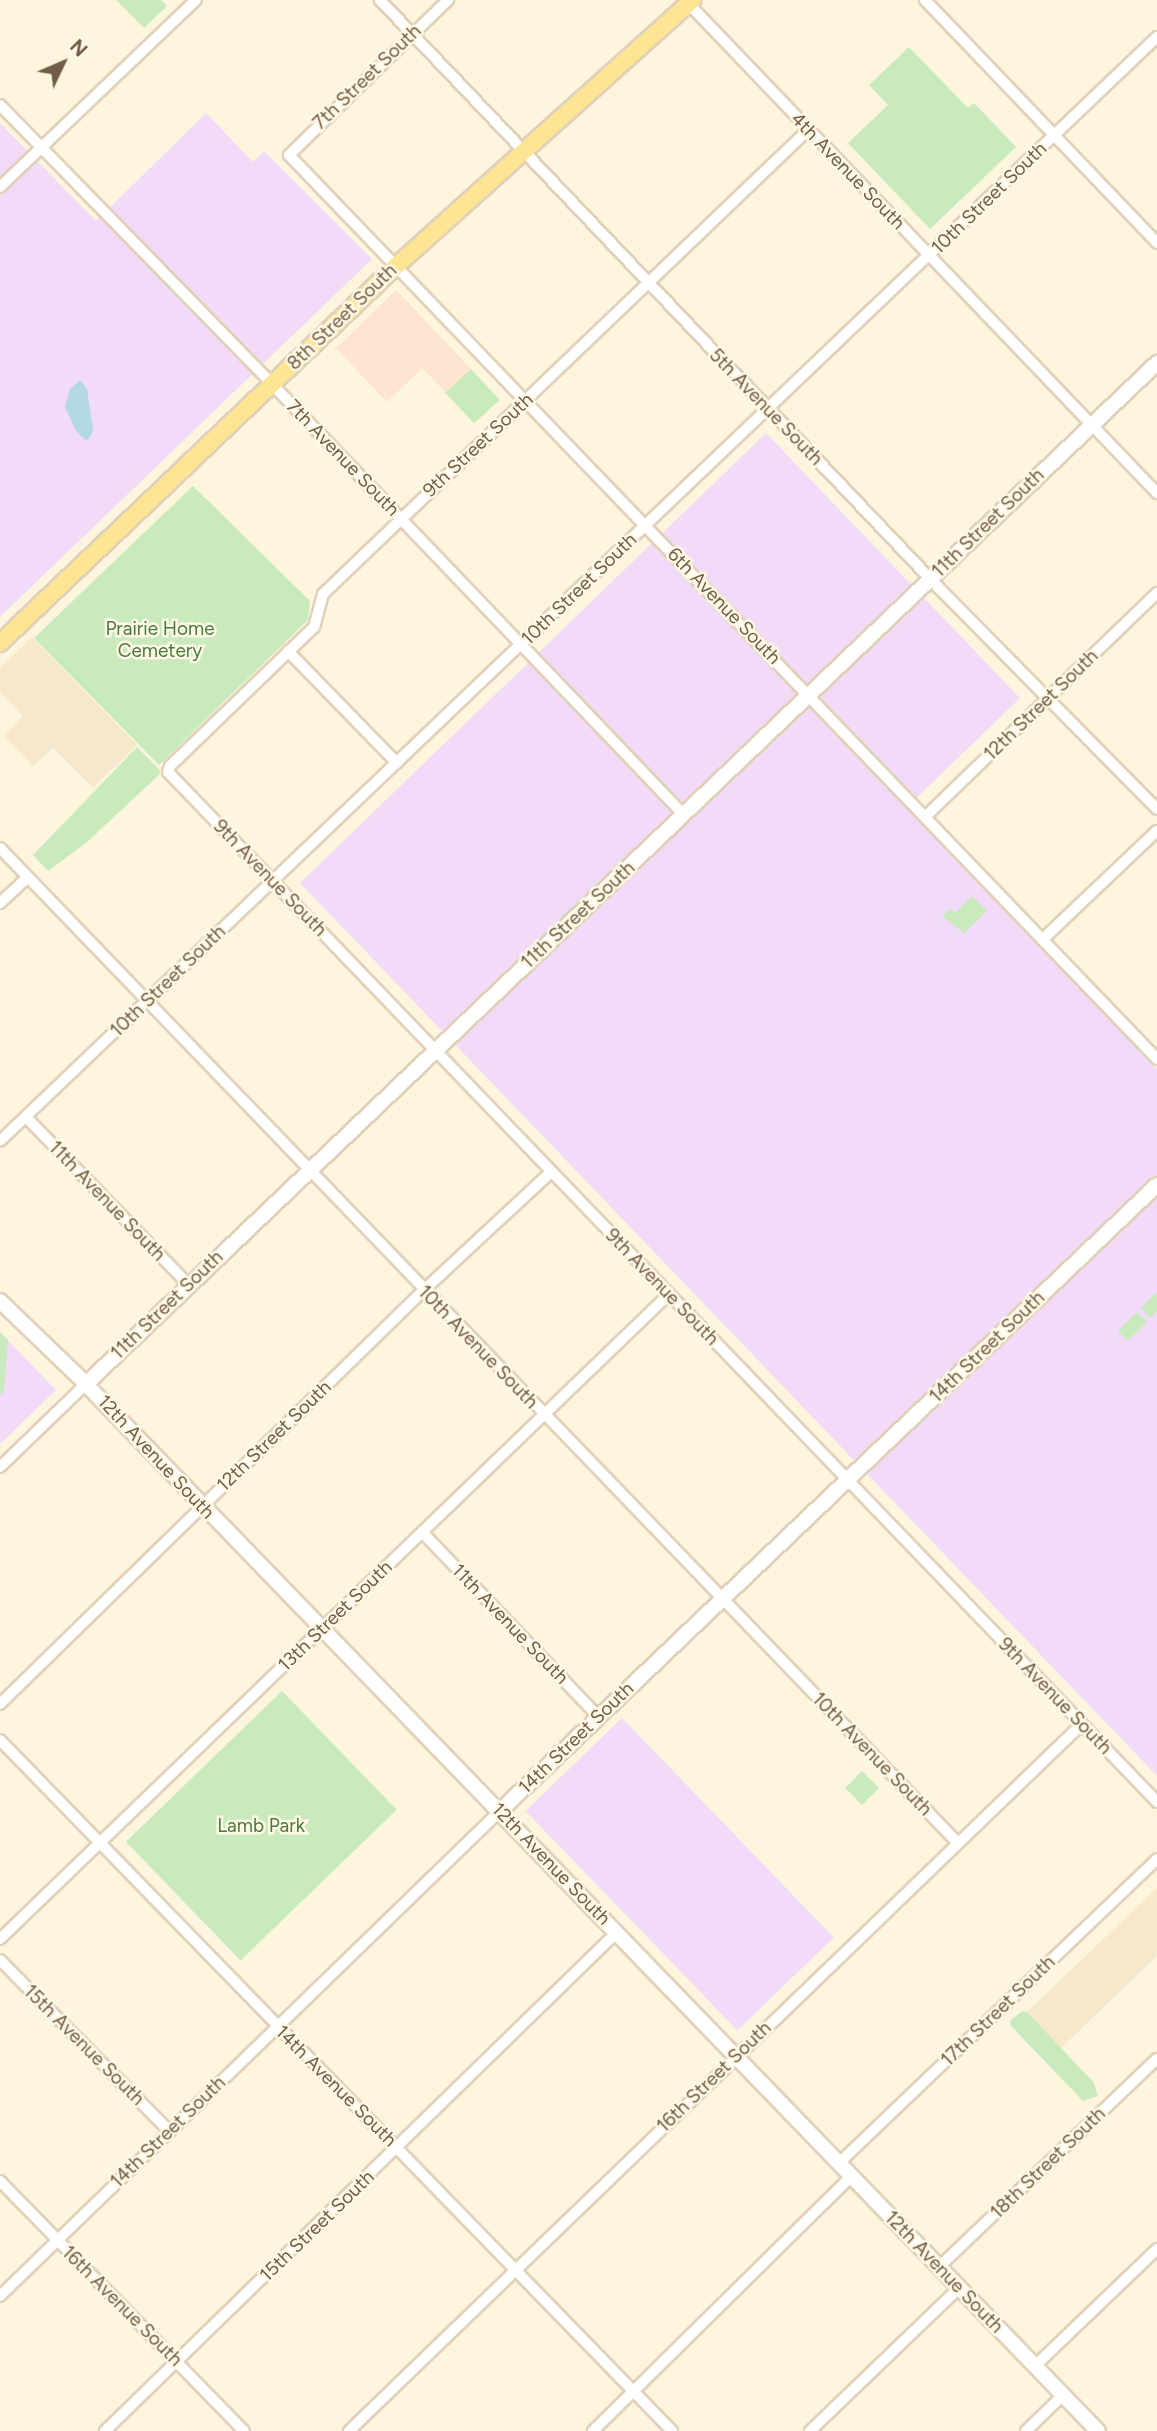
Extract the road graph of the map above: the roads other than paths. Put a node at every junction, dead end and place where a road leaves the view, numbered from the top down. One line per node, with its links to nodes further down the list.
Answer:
1 (196, 0): 13 (street)
2 (380, 0): 8 (street, 5th Avenue South)
3 (447, 0): 8 (street, 7th Street South)
4 (925, 0): 7 (street)
5 (943, 0): 7 (street)
6 (688, 1): 11 (street, 4th Avenue South); 14 (main road, 8th Street South)
7 (933, 9): 12 (street)
8 (413, 34): 14 (street, 5th Avenue South); 15 (street, 7th Street South)
9 (1157, 37): 12 (street, 10th Street South)
10 (0, 105): 13 (street, 7th Avenue South)
11 (808, 130): 18 (street, 4th Avenue South); 20 (street, 9th Street South)
12 (1054, 135): 17 (street); 18 (street, 10th Street South)
13 (41, 148): 16 (street); 22 (street, 7th Avenue South)
14 (523, 150): 19 (main road, 8th Street South); 20 (street, 5th Avenue South)
15 (289, 155): 19 (street, 6th Avenue South)
16 (0, 187)
17 (1157, 243)
18 (929, 255): 24 (street, 10th Street South); 25 (street, 4th Avenue South)
19 (396, 266): 22 (main road, 8th Street South); 23 (street, 6th Avenue South)
20 (648, 284): 23 (street, 9th Street South); 24 (street, 5th Avenue South)
21 (1157, 363): 25 (street, 11th Street South)
22 (272, 384): 27 (street, 7th Avenue South); 31 (main road, 8th Street South)
23 (526, 401): 27 (street, 9th Street South); 28 (street, 6th Avenue South)
24 (768, 409): 28 (street, 10th Street South); 29 (street, 5th Avenue South)
25 (1091, 425): 26 (street, 4th Avenue South); 29 (street, 11th Street South)
26 (1157, 493)
27 (400, 518): 32 (street, 7th Avenue South); 33 (street, 9th Street South)
28 (646, 525): 32 (street, 10th Street South); 34 (street, 6th Avenue South)
29 (930, 578): 34 (street, 11th Street South); 35 (street, 5th Avenue South)
30 (1157, 593): 35 (street, 12th Street South)
31 (0, 643)
32 (520, 645): 36 (street, 10th Street South); 39 (street, 7th Avenue South)
33 (288, 652): 36 (street); 37 (street, 9th Street South)
34 (810, 696): 39 (street, 11th Street South); 40 (street, 6th Avenue South)
35 (1049, 698): 38 (street, 5th Avenue South); 40 (street, 12th Street South)
36 (397, 763): 44 (street, 10th Street South)
37 (168, 772): 44 (street, 9th Avenue South)
38 (1157, 809)
39 (683, 814): 48 (street, 11th Street South)
40 (926, 816): 46 (street, 6th Avenue South)
41 (1157, 831): 46 (street)
42 (0, 848): 43 (street, 10th Avenue South)
43 (28, 877): 45 (street); 47 (street, 10th Avenue South)
44 (273, 881): 47 (street, 10th Street South); 48 (street, 9th Avenue South)
45 (0, 903)
46 (1043, 939): 49 (street, 6th Avenue South)
47 (147, 1001): 50 (street, 10th Street South); 52 (street, 10th Avenue South)
48 (435, 1051): 52 (street, 11th Street South); 53 (street, 9th Avenue South)
49 (1157, 1059)
50 (26, 1117): 51 (street, 10th Street South); 55 (street, 11th Avenue South)
51 (0, 1142)
52 (309, 1170): 55 (street, 11th Street South); 56 (street, 10th Avenue South)
53 (551, 1172): 56 (street, 12th Street South); 57 (street, 9th Avenue South)
54 (1157, 1185): 62 (street, 14th Street South)
55 (188, 1284): 59 (street, 11th Street South)
56 (424, 1290): 60 (street, 10th Avenue South); 63 (street, 12th Street South)
57 (669, 1294): 60 (street, 13th Street South); 62 (street, 9th Avenue South)
58 (0, 1301): 59 (street, 12th Avenue South)
59 (86, 1384): 61 (street, 11th Street South); 63 (street, 12th Avenue South)
60 (543, 1414): 64 (street, 13th Street South); 65 (street, 10th Avenue South)
61 (0, 1467)
62 (848, 1480): 65 (street, 14th Street South); 69 (street, 9th Avenue South)
63 (202, 1507): 66 (street, 12th Avenue South); 67 (street, 12th Street South)
64 (422, 1532): 66 (street, 13th Street South); 68 (street, 11th Avenue South)
65 (722, 1598): 68 (street, 14th Street South); 74 (street, 10th Avenue South)
66 (322, 1629): 72 (street, 12th Avenue South); 73 (street, 13th Street South)
67 (0, 1704)
68 (599, 1717): 72 (street, 14th Street South)
69 (1082, 1724): 71 (street, 9th Avenue South); 74 (street, 16th Street South)
70 (0, 1740): 73 (street, 14th Avenue South)
71 (1157, 1802)
72 (500, 1811): 76 (street, 12th Avenue South); 79 (street, 14th Street South)
73 (100, 1842): 77 (street, 13th Street South); 79 (street, 14th Avenue South)
74 (958, 1843): 80 (street, 16th Street South)
75 (1157, 1859): 84 (street, 17th Street South)
76 (617, 1932): 80 (street, 12th Avenue South); 83 (street, 15th Street South)
77 (0, 1939)
78 (0, 1960): 82 (street, 15th Avenue South)
79 (278, 2027): 82 (street, 14th Street South); 83 (street, 14th Avenue South)
80 (735, 2056): 84 (street, 12th Avenue South); 90 (street, 16th Street South)
81 (1157, 2059): 89 (street, 18th Street South)
82 (168, 2130): 87 (street, 14th Street South)
83 (398, 2148): 90 (street, 14th Avenue South); 93 (street, 15th Street South)
84 (839, 2163): 85 (street, 12th Avenue South)
85 (852, 2176): 89 (street, 12th Avenue South); 95 (street)
86 (0, 2181): 87 (street, 16th Avenue South)
87 (57, 2241): 92 (street, 14th Street South); 93 (street, 16th Avenue South)
88 (1157, 2249): 94 (street)
89 (939, 2267): 91 (street, 12th Avenue South)
90 (514, 2269): 95 (street, 14th Avenue South); 99 (street, 16th Street South)
91 (960, 2288): 94 (street, 12th Avenue South); 102 (street)
92 (0, 2296)
93 (177, 2361): 97 (street, 15th Street South); 98 (street, 16th Avenue South)
94 (1035, 2366): 96 (street, 12th Avenue South)
95 (634, 2391): 100 (street); 101 (street, 14th Avenue South)
96 (1063, 2395): 103 (street); 104 (street, 12th Avenue South)
97 (105, 2431)
98 (244, 2431)
99 (349, 2431)
100 (593, 2431)
101 (672, 2431)
102 (810, 2431)
103 (1026, 2431)
104 (1098, 2431)

